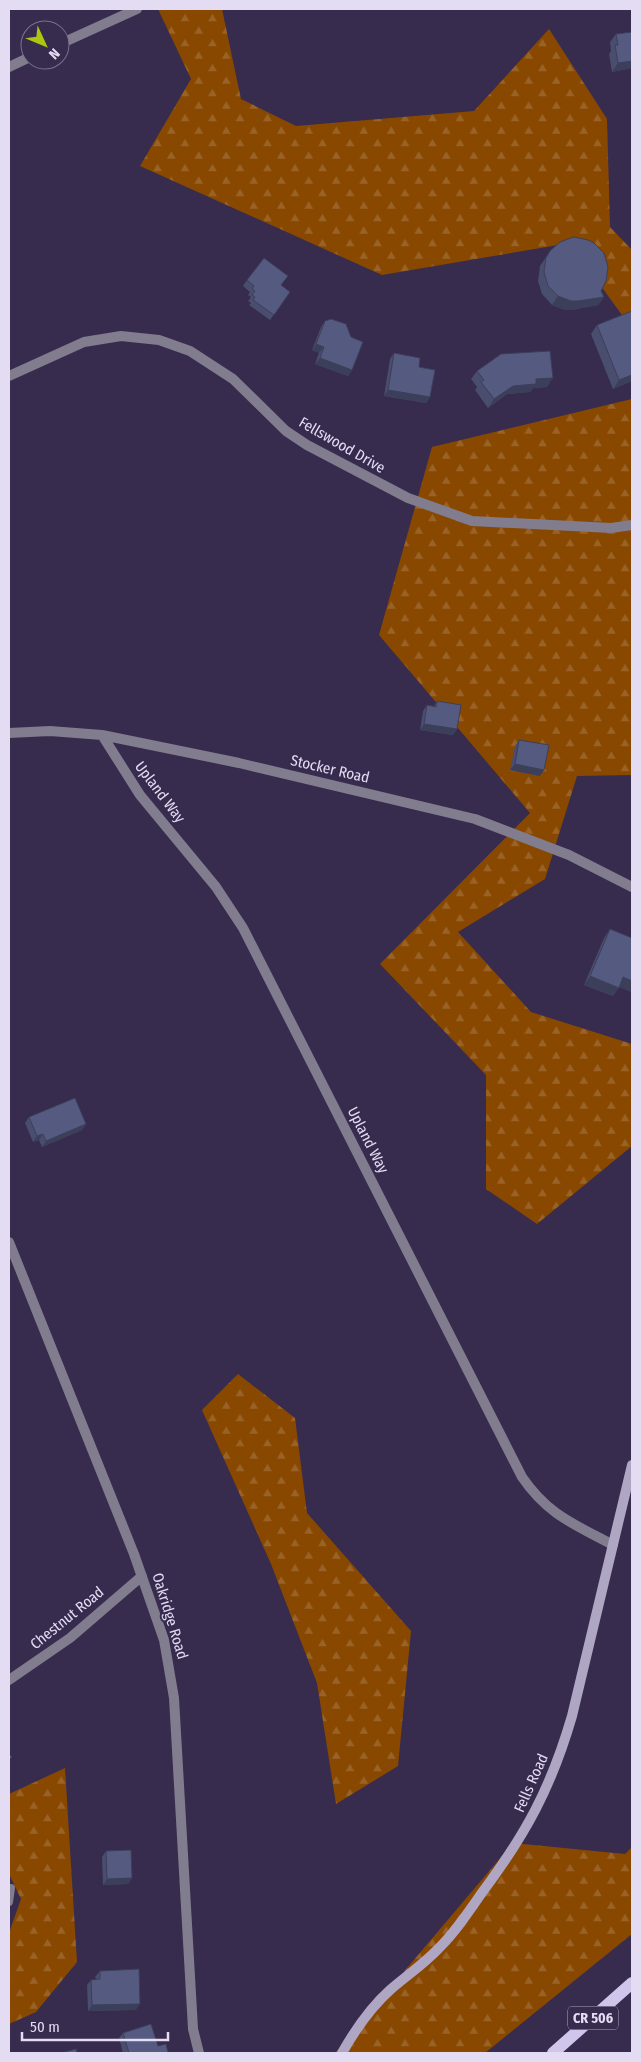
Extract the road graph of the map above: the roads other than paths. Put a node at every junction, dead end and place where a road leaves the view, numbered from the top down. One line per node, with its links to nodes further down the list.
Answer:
1 (137, 9): 2 (street)
2 (70, 39)
3 (9, 376): 4 (street, Fellswood Drive)
4 (632, 525)
5 (9, 733): 6 (street, Stocker Road)
6 (102, 735): 7 (street, Stocker Road); 10 (street, Upland Way)
7 (632, 887)
8 (9, 1242): 11 (street, Oakridge Road)
9 (632, 1465): 10 (street, Fells Road)
10 (613, 1545): 17 (street, Fells Road)
11 (142, 1576): 12 (street, Chestnut Road); 16 (street, Oakridge Road)
12 (9, 1680)
13 (11, 1888): 14 (lane)
14 (9, 1902)
15 (632, 1984): 18 (main road, CR 506)
16 (199, 2053)
17 (342, 2053)
18 (553, 2053)

